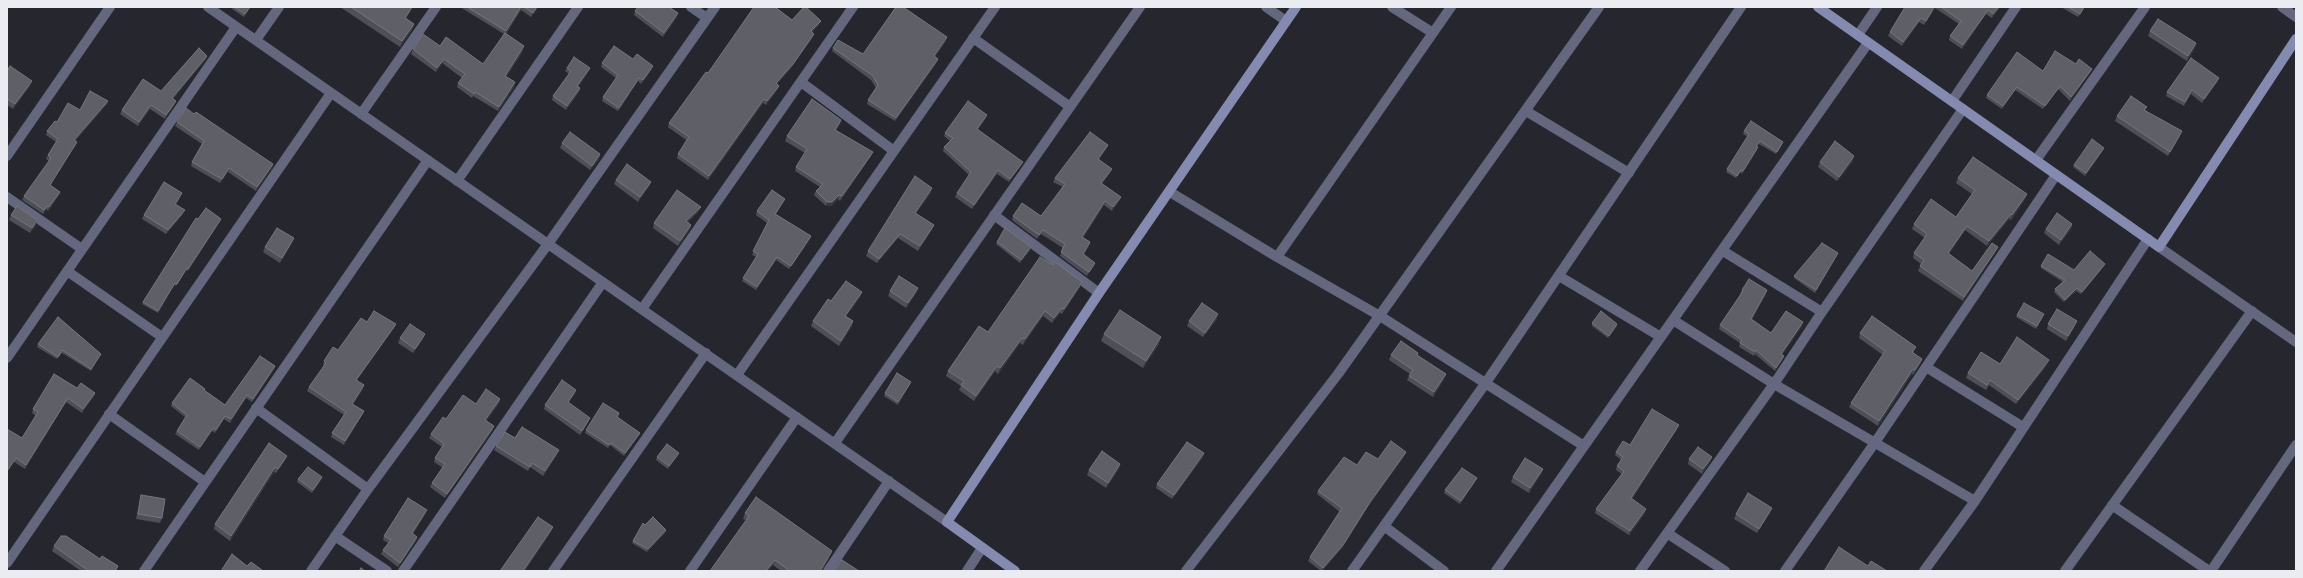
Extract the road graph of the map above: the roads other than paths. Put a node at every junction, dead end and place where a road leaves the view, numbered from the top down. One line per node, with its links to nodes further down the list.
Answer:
1 (110, 7): 40 (street)
2 (208, 7): 25 (street)
3 (279, 7): 30 (street)
4 (436, 7): 38 (street)
5 (578, 7): 45 (street)
6 (691, 7): 23 (street)
7 (715, 7): 23 (street)
8 (853, 7): 32 (street)
9 (995, 7): 28 (street)
10 (1140, 7): 35 (street)
11 (1266, 7): 24 (street)
12 (1296, 7): 24 (street)
13 (1392, 7): 26 (street)
14 (1451, 7): 26 (street)
15 (1599, 7): 37 (street)
16 (1741, 7): 43 (street)
17 (1818, 7): 27 (street)
18 (1877, 7): 27 (street)
19 (2016, 7): 34 (street)
20 (2144, 7): 42 (street)
21 (2282, 7): 22 (street)
22 (2296, 17)
23 (707, 18): 50 (street)
24 (1286, 21): 46 (street)
25 (236, 27): 30 (street); 52 (street)
26 (1433, 33): 54 (street)
27 (1858, 35): 31 (street)
28 (973, 38): 35 (street); 39 (street)
29 (2296, 39): 51 (street)
30 (256, 40): 33 (street)
31 (1868, 43): 34 (street); 53 (street)
32 (801, 82): 39 (street); 59 (street)
33 (331, 93): 38 (street); 64 (street)
34 (1952, 102): 36 (street)
35 (1069, 106): 48 (street)
36 (1963, 109): 42 (street); 61 (street)
37 (1526, 111): 43 (street); 62 (street)
38 (361, 114): 41 (street)
39 (894, 151): 70 (street)
40 (7, 156)
41 (428, 160): 45 (street); 73 (street)
42 (2036, 160): 44 (street)
43 (1629, 173): 56 (street)
44 (2056, 175): 49 (street); 69 (street)
45 (457, 181): 50 (street)
46 (1170, 192): 54 (street); 58 (street)
47 (7, 197): 52 (street)
48 (994, 216): 58 (street); 78 (street)
49 (2148, 239): 51 (street); 76 (street)
50 (548, 244): 57 (street); 83 (street)
51 (2159, 247): 60 (street)
52 (82, 249): 55 (street)
53 (1723, 251): 61 (street); 63 (street)
54 (1276, 257): 62 (street)
55 (67, 272): 64 (street); 68 (street)
56 (1559, 276): 65 (street); 71 (street)
57 (602, 282): 59 (street); 95 (street)
58 (1099, 293): 86 (street)
59 (642, 309): 67 (street)
60 (2252, 311): 66 (street); 85 (street)
61 (1822, 312): 72 (street)
62 (1380, 316): 71 (street); 101 (street)
63 (1673, 320): 65 (street); 72 (street)
64 (162, 337): 74 (street)
65 (1661, 337): 80 (street)
66 (2296, 342)
67 (706, 353): 70 (street); 96 (street)
68 (7, 358)
69 (1926, 367): 76 (street); 77 (street)
70 (737, 375): 75 (street)
71 (1485, 384): 80 (street); 87 (street)
72 (1774, 384): 77 (street); 88 (street)
73 (256, 408): 82 (street); 83 (street)
74 (109, 414): 82 (street); 91 (street)
75 (797, 417): 78 (street); 97 (street)
76 (2023, 427): 84 (street)
77 (1876, 442): 84 (street); 107 (street)
78 (835, 443): 81 (street)
79 (2296, 445): 110 (street)
80 (1584, 446): 104 (street)
81 (889, 481): 86 (street); 98 (street)
82 (205, 482): 92 (street)
83 (368, 489): 89 (street)
84 (1975, 500): 108 (street)
85 (2112, 505): 109 (street); 110 (street)
86 (947, 522): 90 (street)
87 (1384, 526): 102 (street); 103 (street)
88 (1667, 532): 105 (street); 106 (street)
89 (335, 536): 93 (street); 94 (street)
90 (982, 548): 99 (street); 100 (street)
91 (7, 563)
92 (144, 571)
93 (311, 571)
94 (387, 571)
95 (403, 571)
96 (553, 571)
97 (690, 571)
98 (828, 571)
99 (967, 571)
100 (1015, 571)
101 (1186, 571)
102 (1352, 571)
103 (1444, 571)
104 (1496, 571)
105 (1640, 571)
106 (1725, 571)
107 (1785, 571)
108 (1924, 571)
109 (2065, 571)
110 (2210, 571)

